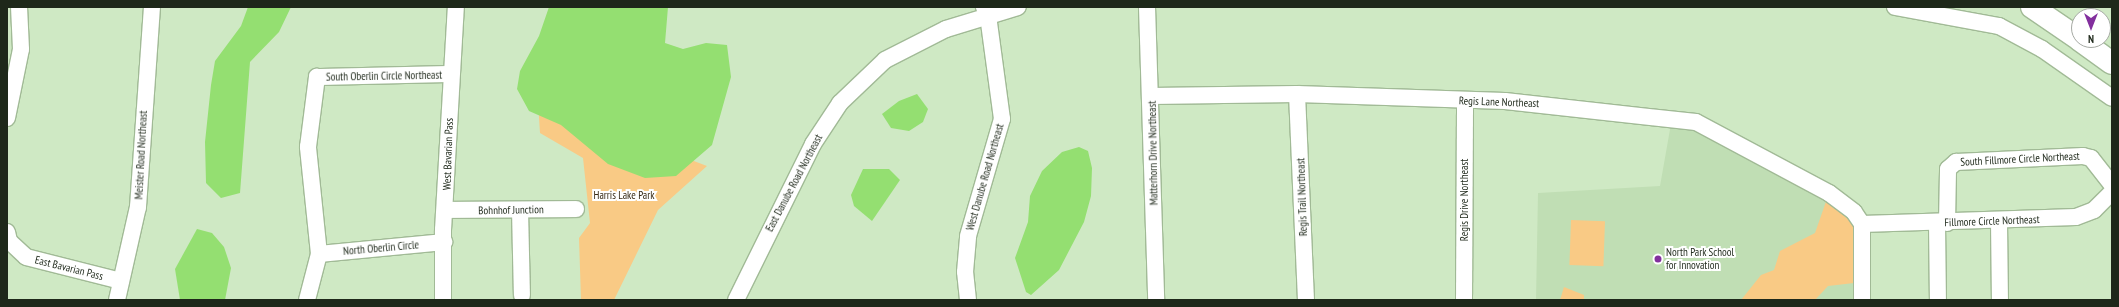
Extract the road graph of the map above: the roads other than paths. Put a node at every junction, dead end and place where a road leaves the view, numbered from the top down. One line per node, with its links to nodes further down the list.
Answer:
1 (19, 7): 17 (street)
2 (152, 7): 29 (street, Meister Road Northeast)
3 (456, 7): 12 (street, West Bavarian Pass)
4 (1018, 7): 8 (street, East Danube Road Northeast)
5 (1147, 7): 14 (street, Matterhorn Drive Northeast)
6 (1895, 7): 15 (street)
7 (2032, 7): 9 (highway)
8 (986, 11): 34 (street, East Danube Road Northeast); 35 (street, West Danube Road Northeast)
9 (2071, 34)
10 (2091, 48): 11 (highway)
11 (2112, 63)
12 (451, 74): 21 (street, West Bavarian Pass); 28 (street, South Oberlin Circle Northeast)
13 (1297, 94): 14 (street, Regis Lane Northeast); 16 (street, Regis Lane Northeast); 37 (street, Regis Trail Northeast)
14 (1151, 96): 36 (street, Matterhorn Drive Northeast)
15 (2112, 98)
16 (1465, 101): 25 (street, Regis Lane Northeast); 38 (street, Regis Drive Northeast)
17 (7, 118)
18 (2112, 185): 24 (street, South Fillmore Circle Northeast)
19 (2112, 192): 23 (street, Fillmore Circle Northeast)
20 (576, 209): 22 (street, Bohnhof Junction)
21 (446, 210): 22 (street, Bohnhof Junction); 27 (street, West Bavarian Pass)
22 (520, 210): 30 (street)
23 (1999, 222): 24 (street, Fillmore Circle Northeast); 41 (street)
24 (1942, 223): 25 (street, Fillmore Circle Northeast); 40 (street, South Fillmore Circle Northeast)
25 (1862, 224): 39 (street)
26 (7, 232): 29 (street, East Bavarian Pass)
27 (444, 242): 28 (street, North Oberlin Circle); 33 (street, West Bavarian Pass)
28 (319, 254): 32 (street)
29 (120, 281): 31 (street, Meister Road Northeast)
30 (522, 296)
31 (117, 300)
32 (307, 300)
33 (443, 300)
34 (736, 300)
35 (968, 300)
36 (1156, 300)
37 (1306, 300)
38 (1464, 300)
39 (1862, 300)
40 (1938, 300)
41 (2000, 300)

